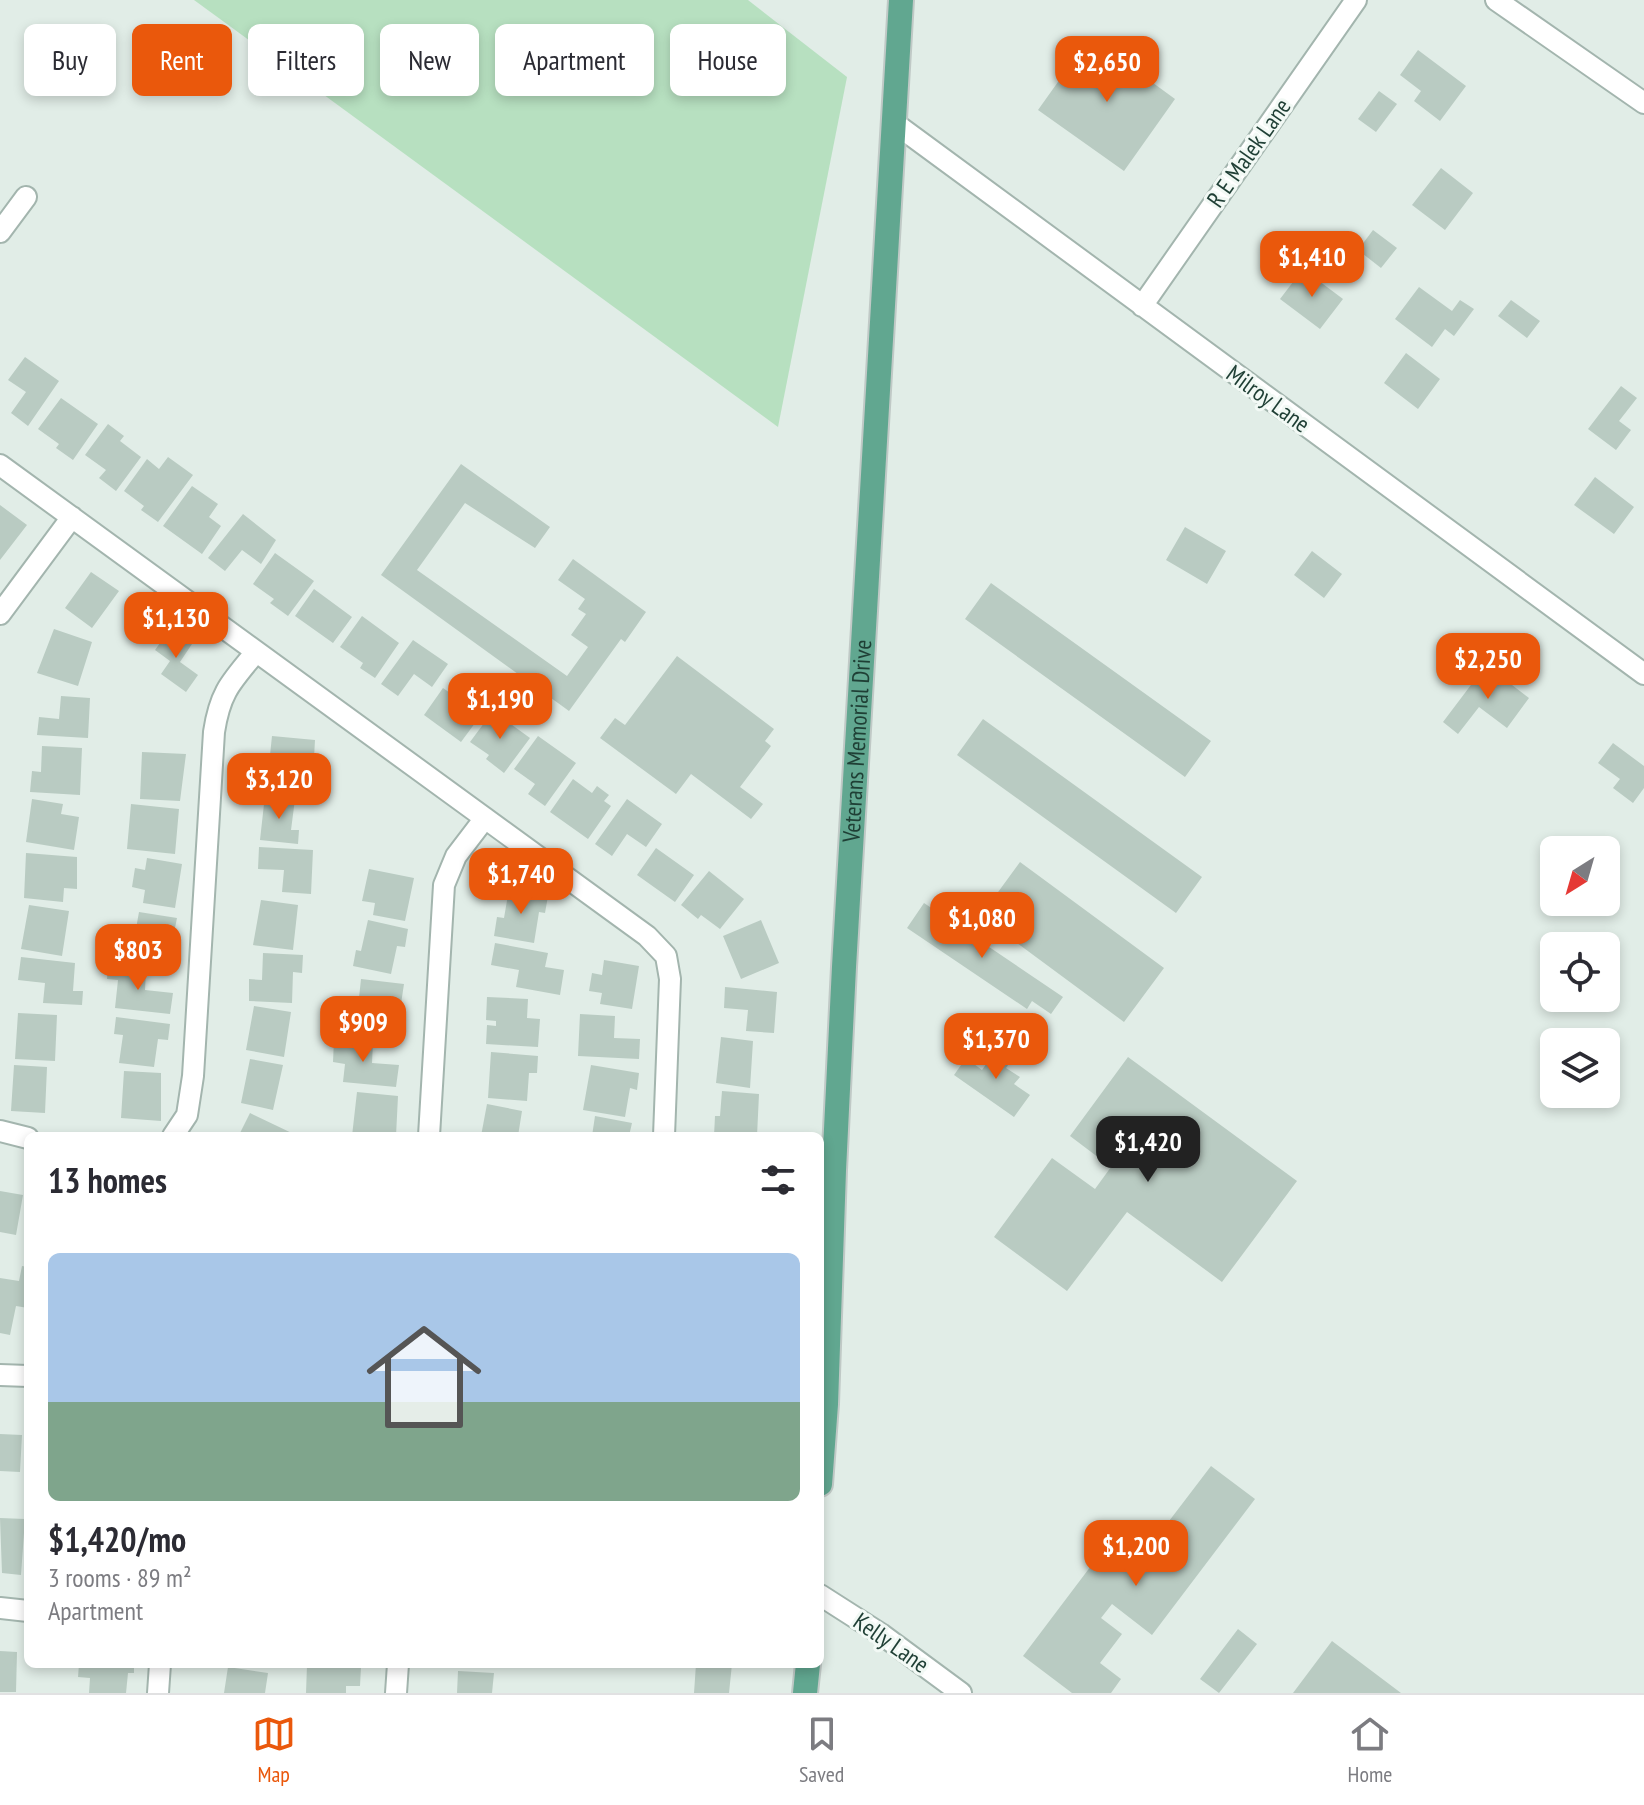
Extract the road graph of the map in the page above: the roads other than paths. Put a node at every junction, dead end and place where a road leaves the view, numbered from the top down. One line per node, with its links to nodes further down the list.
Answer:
1 (901, 0): 5 (main road, Veterans Memorial Drive)
2 (1356, 0): 8 (street, R E Malek Lane)
3 (1496, 0): 4 (street)
4 (1644, 103)
5 (893, 122): 8 (street, Milroy Lane); 22 (main road, Veterans Memorial Drive)
6 (26, 197): 7 (street)
7 (0, 232)
8 (1142, 306): 13 (street, Milroy Lane)
9 (0, 465): 10 (street)
10 (72, 517): 11 (street); 12 (street)
11 (0, 614)
12 (256, 652): 14 (street); 16 (street)
13 (1644, 674)
14 (485, 818): 17 (street); 18 (street)
15 (0, 1131): 19 (street)
16 (176, 1132)
17 (429, 1132)
18 (664, 1132)
19 (24, 1137)
20 (0, 1375): 21 (street)
21 (24, 1376)
22 (824, 1382)
23 (824, 1598): 32 (street, Kelly Lane)
24 (0, 1608): 25 (street)
25 (24, 1611)
26 (160, 1668): 29 (street)
27 (398, 1668): 30 (street)
28 (808, 1668): 31 (main road)
29 (158, 1693)
30 (396, 1693)
31 (805, 1693)
32 (961, 1693)

